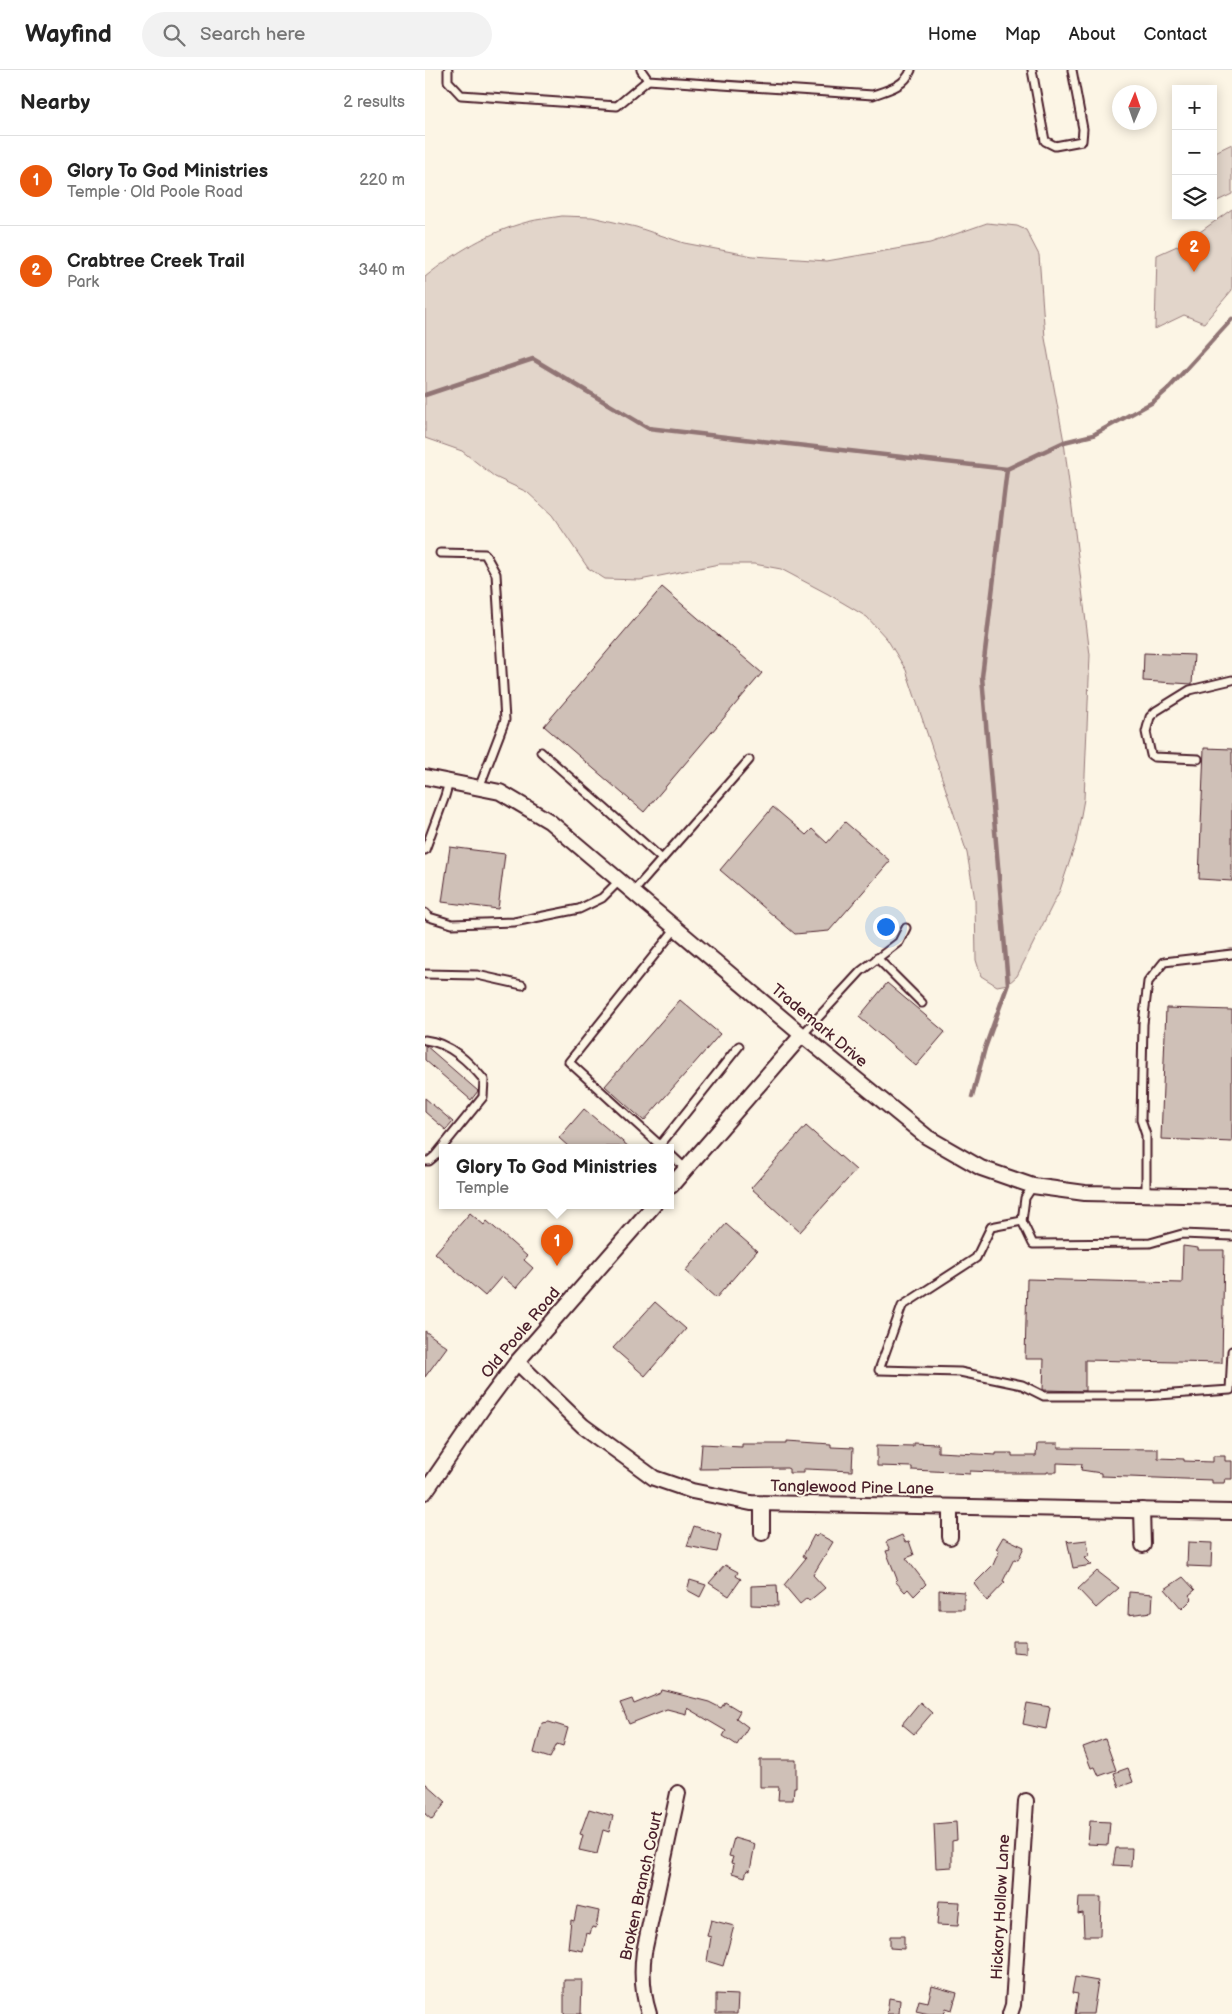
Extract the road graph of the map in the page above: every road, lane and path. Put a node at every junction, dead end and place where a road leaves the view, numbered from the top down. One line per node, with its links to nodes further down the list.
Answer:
1 (448, 70): 6 (lane)
2 (641, 70): 6 (lane)
3 (911, 70): 6 (lane)
4 (1032, 70): 5 (lane)
5 (1072, 70)
6 (648, 80)
7 (440, 553): 14 (lane)
8 (1232, 680): 10 (lane)
9 (541, 752): 16 (lane)
10 (1198, 759)
11 (749, 760): 16 (lane)
12 (425, 777): 13 (street, Trademark Drive)
13 (449, 782): 14 (street, Trademark Drive); 15 (lane)
14 (479, 788): 17 (street, Trademark Drive)
15 (425, 850)
16 (662, 859): 18 (lane)
17 (620, 880): 18 (street, Trademark Drive); 19 (lane)
18 (634, 891): 20 (street, Trademark Drive)
19 (425, 913)
20 (676, 927): 27 (street, Trademark Drive); 31 (lane)
21 (906, 928): 23 (lane)
22 (1232, 954): 39 (lane)
23 (877, 958): 26 (lane); 27 (lane)
24 (425, 974): 25 (lane)
25 (522, 985)
26 (922, 1003)
27 (802, 1036): 36 (street); 38 (street, Trademark Drive)
28 (425, 1040): 30 (lane)
29 (739, 1046): 32 (lane)
30 (445, 1144)
31 (659, 1144)
32 (663, 1144)
33 (439, 1151): 35 (lane)
34 (674, 1158): 36 (lane)
35 (425, 1161)
36 (686, 1168): 37 (street)
37 (674, 1182)
38 (1033, 1186): 39 (street, Trademark Drive); 42 (lane)
39 (1146, 1195): 40 (street, Trademark Drive)
40 (1232, 1196)
41 (651, 1209): 45 (street, Old Poole Road)
42 (1022, 1221): 43 (lane); 44 (lane)
43 (1232, 1236)
44 (1232, 1351)
45 (517, 1362): 46 (street, Old Poole Road); 47 (street, Tanglewood Pine Lane)
46 (427, 1485)
47 (762, 1504): 48 (street, Tanglewood Pine Lane); 51 (street)
48 (950, 1507): 49 (street, Tanglewood Pine Lane); 52 (street)
49 (1143, 1510): 50 (street, Tanglewood Pine Lane); 53 (street)
50 (1232, 1512)
51 (762, 1533)
52 (950, 1537)
53 (1143, 1545)
54 (678, 1794): 56 (street, Broken Branch Court)
55 (1026, 1801): 57 (street, Hickory Hollow Lane)
56 (649, 2014)
57 (1010, 2014)

